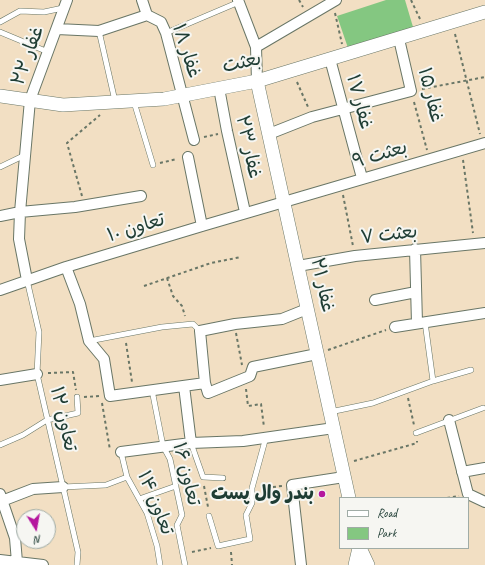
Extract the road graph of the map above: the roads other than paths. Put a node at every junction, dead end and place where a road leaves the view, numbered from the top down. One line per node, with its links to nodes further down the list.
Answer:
1 (142, 0): 6 (street, غفار ۱۸)
2 (238, 1): 11 (lane); 13 (street)
3 (334, 1): 13 (street)
4 (65, 4): 7 (lane); 8 (street, غفار ۲۲)
5 (485, 12): 12 (street, بعثت)
6 (147, 15): 9 (street); 11 (street, غفار ۱۸)
7 (0, 22)
8 (57, 29): 9 (street); 14 (street, غفار ۲۲)
9 (99, 30): 22 (lane)
10 (0, 32): 14 (lane)
11 (166, 33): 19 (street, غفار ۱۸)
12 (399, 38): 15 (street, بعثت); 23 (street, غفار ۱۵)
13 (256, 47): 16 (street)
14 (48, 52): 20 (street, غفار ۲۲)
15 (330, 59): 16 (street, بعثت); 23 (street, غفار ۱۷)
16 (257, 81): 17 (street, بعثت); 24 (street, غفار ۲۱)
17 (219, 88): 19 (street, بعثت); 35 (street, غفار ۲۳)
18 (0, 96): 20 (street, بعثت)
19 (181, 96): 21 (street, بعثت); 25 (street, غفار ۱۸)
20 (30, 100): 22 (street, بعثت); 27 (street, غفار ۲۲)
21 (134, 101): 22 (street, بعثت); 29 (lane)
22 (115, 102)
23 (342, 108): 24 (street); 31 (street, غفار ۱۷)
24 (269, 134): 33 (street, غفار ۲۱)
25 (194, 140)
26 (484, 143): 31 (street, بعثت ۹)
27 (25, 155): 30 (lane); 34 (street, غفار ۲۲)
28 (188, 157): 37 (street)
29 (153, 165)
30 (0, 167)
31 (362, 178): 33 (street, بعثت ۹)
32 (141, 196): 34 (street)
33 (284, 202): 35 (street, تعاون ۱۰); 40 (street, غفار ۲۱)
34 (20, 212): 36 (street); 42 (street, غفار ۲۲)
35 (245, 212): 37 (street, تعاون ۱۰)
36 (0, 216)
37 (202, 226): 41 (street, تعاون ۱۰)
38 (485, 242): 39 (street, بعثت ۷)
39 (415, 249): 40 (street, بعثت ۷); 44 (street)
40 (298, 266): 46 (street, غفار ۲۱)
41 (66, 267): 42 (street, تعاون ۱۰); 51 (street)
42 (27, 280): 43 (street, تعاون ۱۰); 54 (lane, تعاون ۱۲)
43 (0, 290)
44 (416, 292): 45 (street); 48 (street)
45 (375, 300)
46 (307, 309): 50 (street); 52 (street, غفار ۲۱)
47 (485, 314): 48 (street)
48 (421, 323): 49 (street); 56 (lane)
49 (395, 327)
50 (200, 331): 51 (lane); 57 (street)
51 (89, 341): 59 (street)
52 (317, 354): 57 (street); 62 (street, غفار ۲۱)
53 (471, 370): 56 (lane)
54 (37, 374): 55 (street); 63 (lane, تعاون ۱۲)
55 (0, 380)
56 (433, 381): 62 (lane)
57 (205, 383): 58 (street)
58 (184, 386): 59 (street); 68 (street)
59 (152, 390): 70 (lane, تعاون ۱۶)
60 (77, 397): 63 (lane)
61 (483, 408): 64 (lane)
62 (330, 412): 65 (street, غفار ۲۱)
63 (47, 420): 69 (lane); 78 (lane, تعاون ۱۲)
64 (449, 420): 66 (lane); 74 (street)
65 (334, 428): 67 (street); 73 (street, غفار ۲۱)
66 (416, 433)
67 (266, 437): 68 (street); 83 (lane)
68 (191, 443): 70 (street); 76 (lane)
69 (0, 445)
70 (163, 446): 71 (street); 77 (lane, تعاون ۱۶)
71 (121, 452): 75 (lane, تعاون ۱۴)
72 (485, 468): 74 (street)
73 (343, 471): 80 (street, غفار ۲۱); 92 (street)
74 (462, 472): 82 (street)
75 (127, 477): 78 (lane); 81 (lane, تعاون ۱۴)
76 (223, 478)
77 (176, 486): 81 (lane); 91 (lane, تعاون ۱۶)
78 (63, 487): 79 (street); 89 (lane, تعاون ۱۲)
79 (1, 497): 87 (street)
80 (349, 497)
81 (139, 499): 90 (lane, تعاون ۱۴)
82 (485, 502)
83 (209, 516)
84 (360, 549): 93 (street)
85 (360, 549): 94 (street)
86 (0, 560): 87 (street)
87 (16, 562): 88 (street)
88 (43, 565)
89 (77, 565)
90 (160, 565)
91 (185, 565)
92 (301, 565)
93 (355, 565)
94 (368, 565)

